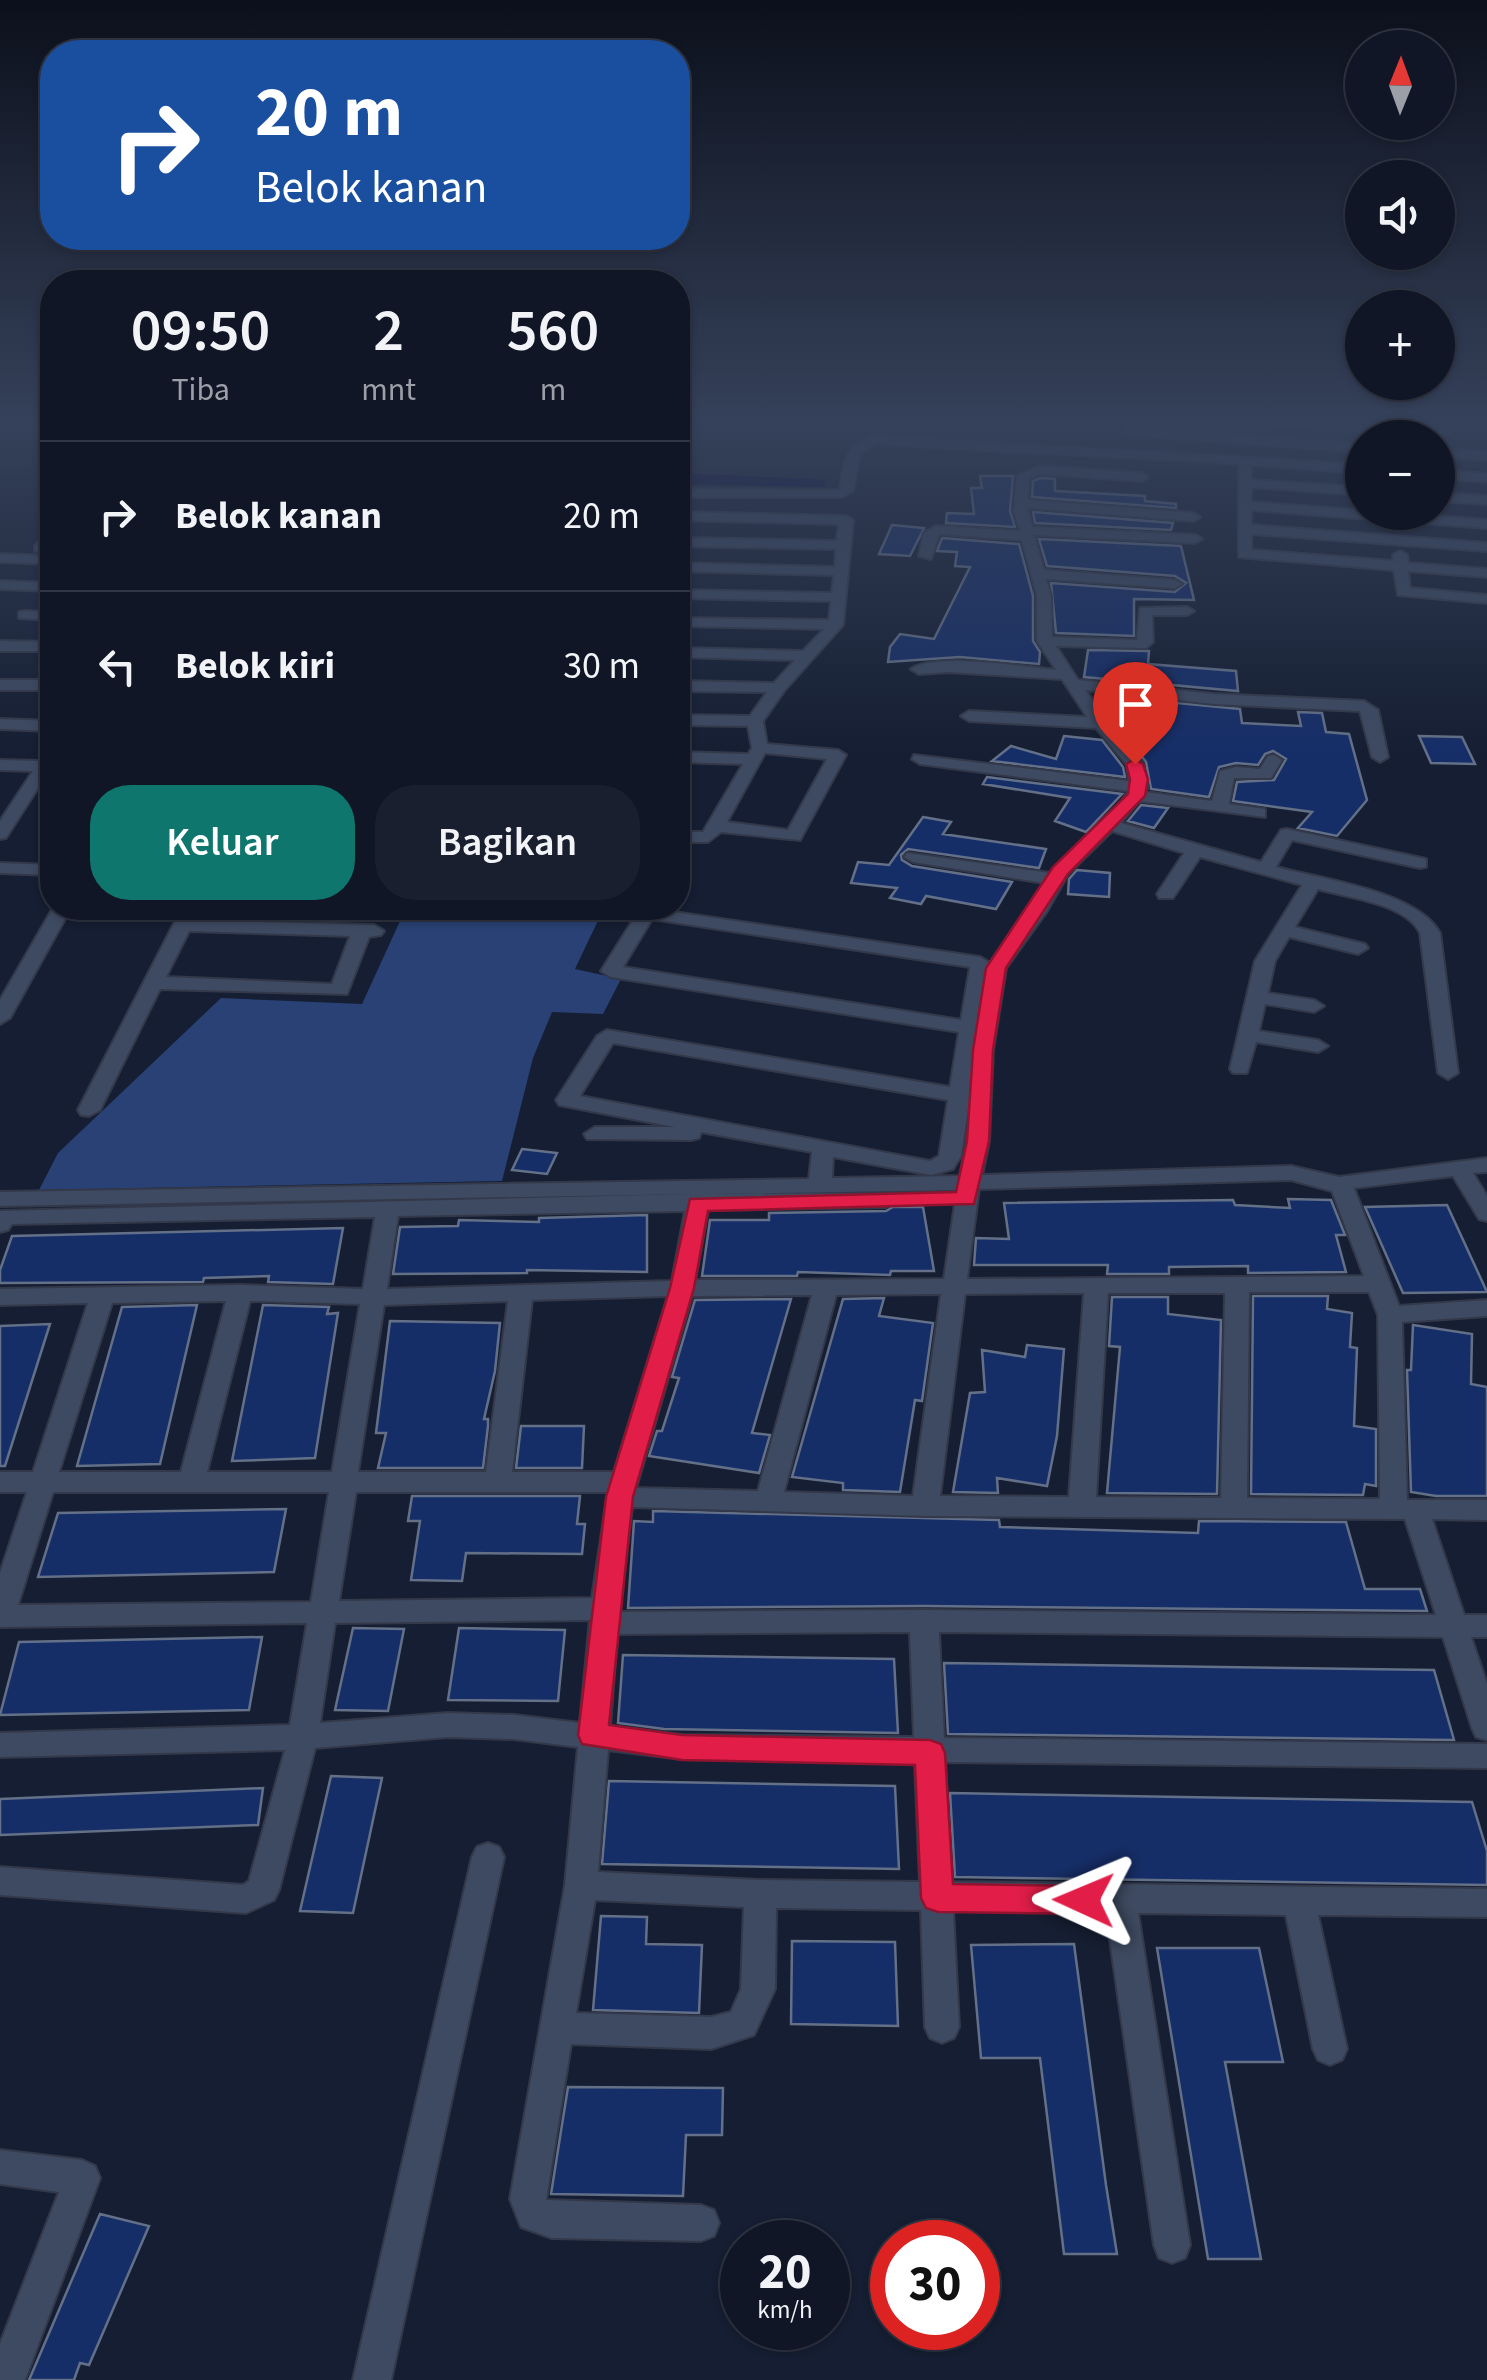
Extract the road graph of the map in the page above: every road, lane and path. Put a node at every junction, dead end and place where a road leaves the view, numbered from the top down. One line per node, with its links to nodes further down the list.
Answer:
1 (845, 532): 12 (street)
2 (931, 532): 16 (street)
3 (999, 532): 7 (street)
4 (1244, 532): 19 (street)
5 (1296, 532): 10 (street)
6 (1397, 532): 10 (street)
7 (1028, 533): 8 (street); 23 (street)
8 (1083, 533): 9 (street)
9 (1195, 539)
10 (1398, 540): 13 (street); 19 (street)
11 (690, 542): 12 (street)
12 (844, 545): 21 (street)
13 (1487, 547)
14 (0, 548): 15 (street)
15 (40, 548)
16 (926, 556)
17 (0, 558): 18 (street)
18 (40, 560)
19 (1401, 566): 22 (street); 29 (street)
20 (690, 567): 21 (street)
21 (842, 571): 28 (street)
22 (1487, 573)
23 (1039, 574): 24 (street); 35 (street)
24 (1175, 584)
25 (0, 585): 26 (street)
26 (40, 587)
27 (690, 594): 28 (street)
28 (839, 597): 34 (street)
29 (1487, 599)
30 (1187, 610): 35 (street)
31 (24, 615): 32 (street)
32 (40, 616)
33 (690, 622): 34 (street)
34 (836, 625): 39 (street)
35 (1045, 642): 41 (street)
36 (0, 646): 37 (street)
37 (40, 647)
38 (690, 652): 39 (street)
39 (808, 656): 45 (street)
40 (919, 668): 41 (street)
41 (1070, 679): 49 (street); 54 (street)
42 (0, 685): 43 (street)
43 (40, 685)
44 (690, 686): 45 (street)
45 (778, 688): 48 (street)
46 (969, 716): 49 (street)
47 (690, 720): 48 (street)
48 (755, 722): 52 (street)
49 (1101, 723): 60 (street)
50 (0, 724): 51 (street)
51 (40, 726)
52 (757, 753): 53 (street); 65 (street); 65 (street)
53 (690, 756)
54 (1380, 757)
55 (920, 759): 60 (street)
56 (1274, 760): 61 (street)
57 (40, 761): 58 (street)
58 (0, 766)
59 (40, 771): 63 (street)
60 (1138, 791): 61 (street); 64 (street)
61 (1219, 808): 62 (street)
62 (1259, 814)
63 (7, 816): 66 (street)
64 (1107, 824): 68 (street); 74 (street)
65 (716, 826): 67 (street)
66 (0, 834)
67 (690, 837)
68 (1194, 850): 73 (street); 76 (street)
69 (913, 857): 74 (street)
70 (1420, 863): 73 (street)
71 (0, 868): 72 (street)
72 (40, 870)
73 (1266, 870): 75 (street)
74 (1056, 880): 102 (street)
75 (1313, 882): 82 (street); 92 (street)
76 (1166, 894)
77 (690, 919): 88 (street)
78 (55, 920): 87 (street)
79 (185, 920): 84 (street)
80 (235, 920): 84 (street)
81 (643, 920): 88 (street)
82 (1284, 930): 83 (street); 85 (street)
83 (1358, 948)
84 (156, 983): 94 (street)
85 (1256, 997): 86 (street); 89 (street)
86 (1314, 1006)
87 (0, 1018)
88 (969, 1026): 93 (street)
89 (1248, 1035): 90 (street); 91 (street)
90 (1318, 1046)
91 (1240, 1068)
92 (1448, 1073)
93 (959, 1095): 95 (street); 97 (street)
94 (89, 1110)
95 (750, 1133): 96 (street); 97 (street)
96 (594, 1134)
97 (823, 1148): 101 (street)
98 (1487, 1166): 99 (street)
99 (1460, 1170): 100 (street); 106 (street)
100 (1341, 1184): 102 (street); 109 (street)
101 (820, 1185): 102 (street); 103 (street)
102 (969, 1192): 103 (street); 110 (street)
103 (699, 1195): 104 (street); 105 (street); 112 (street)
104 (0, 1200)
105 (387, 1212): 107 (street); 117 (street)
106 (1487, 1214)
107 (0, 1225)
108 (1237, 1283): 109 (street); 111 (street); 130 (street)
109 (1380, 1284): 120 (street)
110 (957, 1287): 111 (street); 113 (street); 128 (street)
111 (1096, 1287): 129 (street)
112 (682, 1288): 113 (street); 115 (street); 126 (street)
113 (826, 1290): 127 (street)
114 (240, 1293): 116 (street); 117 (street); 121 (street)
115 (521, 1294): 117 (street); 122 (street)
116 (102, 1296): 118 (street); 124 (street)
117 (374, 1297): 125 (street)
118 (0, 1298)
119 (1487, 1308): 120 (street)
120 (1390, 1315): 131 (street)
121 (192, 1479): 124 (street); 125 (street)
122 (498, 1481): 125 (street); 126 (street)
123 (0, 1482): 124 (street)
124 (45, 1482): 133 (street)
125 (344, 1483): 133 (street)
126 (622, 1489): 127 (street); 134 (street)
127 (768, 1502): 128 (street)
128 (925, 1506): 129 (street)
129 (1082, 1506): 130 (street)
130 (1234, 1509): 131 (street)
131 (1404, 1509): 132 (street); 136 (street)
132 (1487, 1510)
133 (321, 1614): 134 (street); 140 (street)
134 (604, 1616): 135 (street); 139 (street)
135 (924, 1621): 136 (street); 142 (street)
136 (1452, 1625): 137 (street); 138 (street)
137 (1487, 1626)
138 (1487, 1728)
139 (593, 1735): 140 (street); 142 (street); 146 (street)
140 (303, 1737): 141 (street); 145 (street)
141 (0, 1746)
142 (930, 1753): 143 (street); 148 (street)
143 (1487, 1756)
144 (488, 1857): 159 (street)
145 (0, 1881)
146 (581, 1885): 147 (street); 152 (street)
147 (760, 1894): 148 (street); 152 (street)
148 (938, 1898): 150 (street); 153 (street)
149 (1299, 1899): 150 (street); 151 (street); 154 (street)
150 (1120, 1901): 157 (street)
151 (1487, 1903)
152 (555, 2028): 156 (street)
153 (942, 2028)
154 (1330, 2049)
155 (0, 2167): 158 (street)
156 (701, 2223)
157 (1172, 2245)
158 (7, 2376)
159 (372, 2380)

